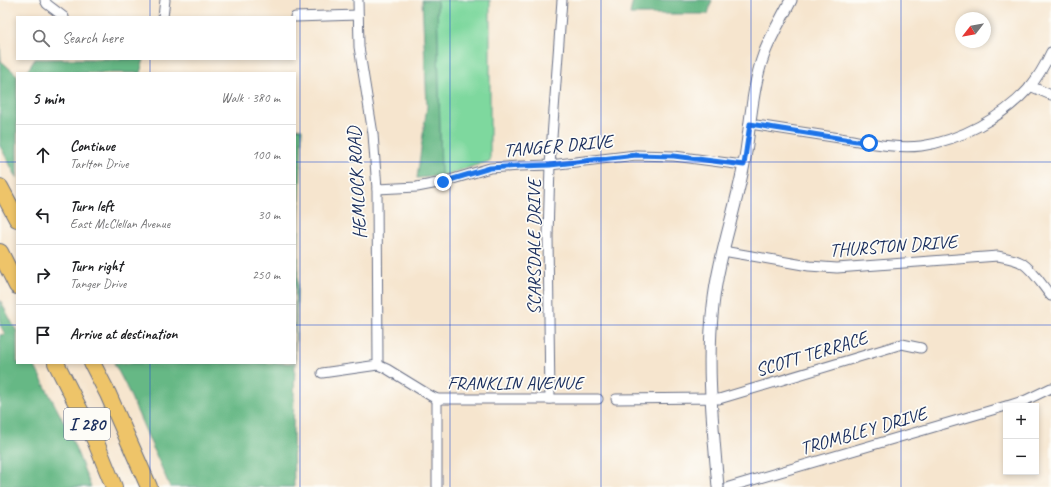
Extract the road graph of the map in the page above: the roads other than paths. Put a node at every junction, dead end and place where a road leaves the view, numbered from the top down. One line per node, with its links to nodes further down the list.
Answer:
1 (44, 0): 7 (street)
2 (165, 0): 8 (street)
3 (358, 0): 6 (street, HEMLOCK ROAD)
4 (562, 0): 14 (street, SCARSDALE DRIVE)
5 (791, 0): 13 (street)
6 (358, 15): 9 (street); 17 (street, HEMLOCK ROAD)
7 (63, 16)
8 (163, 16)
9 (296, 18)
10 (1051, 52): 11 (street)
11 (1030, 86): 12 (street); 13 (street)
12 (1051, 95)
13 (750, 124): 15 (street)
14 (550, 165): 15 (street, TANGER DRIVE); 17 (street, TANGER DRIVE); 31 (street, SCARSDALE DRIVE)
15 (744, 165): 19 (street)
16 (0, 187): 18 (highway)
17 (377, 189): 26 (street, HEMLOCK ROAD)
18 (16, 217)
19 (723, 251): 22 (street, THURSTON DRIVE); 30 (street)
20 (0, 252): 21 (highway)
21 (16, 284)
22 (1051, 296)
23 (921, 348): 30 (street, SCOTT TERRACE)
24 (57, 364): 36 (highway, I 280)
25 (93, 364): 37 (highway, I 280)
26 (378, 365): 27 (street); 29 (street, FRANKLIN AVENUE)
27 (322, 373)
28 (1051, 388): 34 (street, TROMBLEY DRIVE)
29 (437, 398): 31 (street, FRANKLIN AVENUE); 38 (street)
30 (710, 398): 33 (street); 39 (street)
31 (550, 399): 32 (street, FRANKLIN AVENUE)
32 (598, 399)
33 (616, 399)
34 (1016, 403)
35 (1003, 407): 40 (street, TROMBLEY DRIVE)
36 (114, 487)
37 (149, 487)
38 (437, 487)
39 (718, 487)
40 (728, 487)

